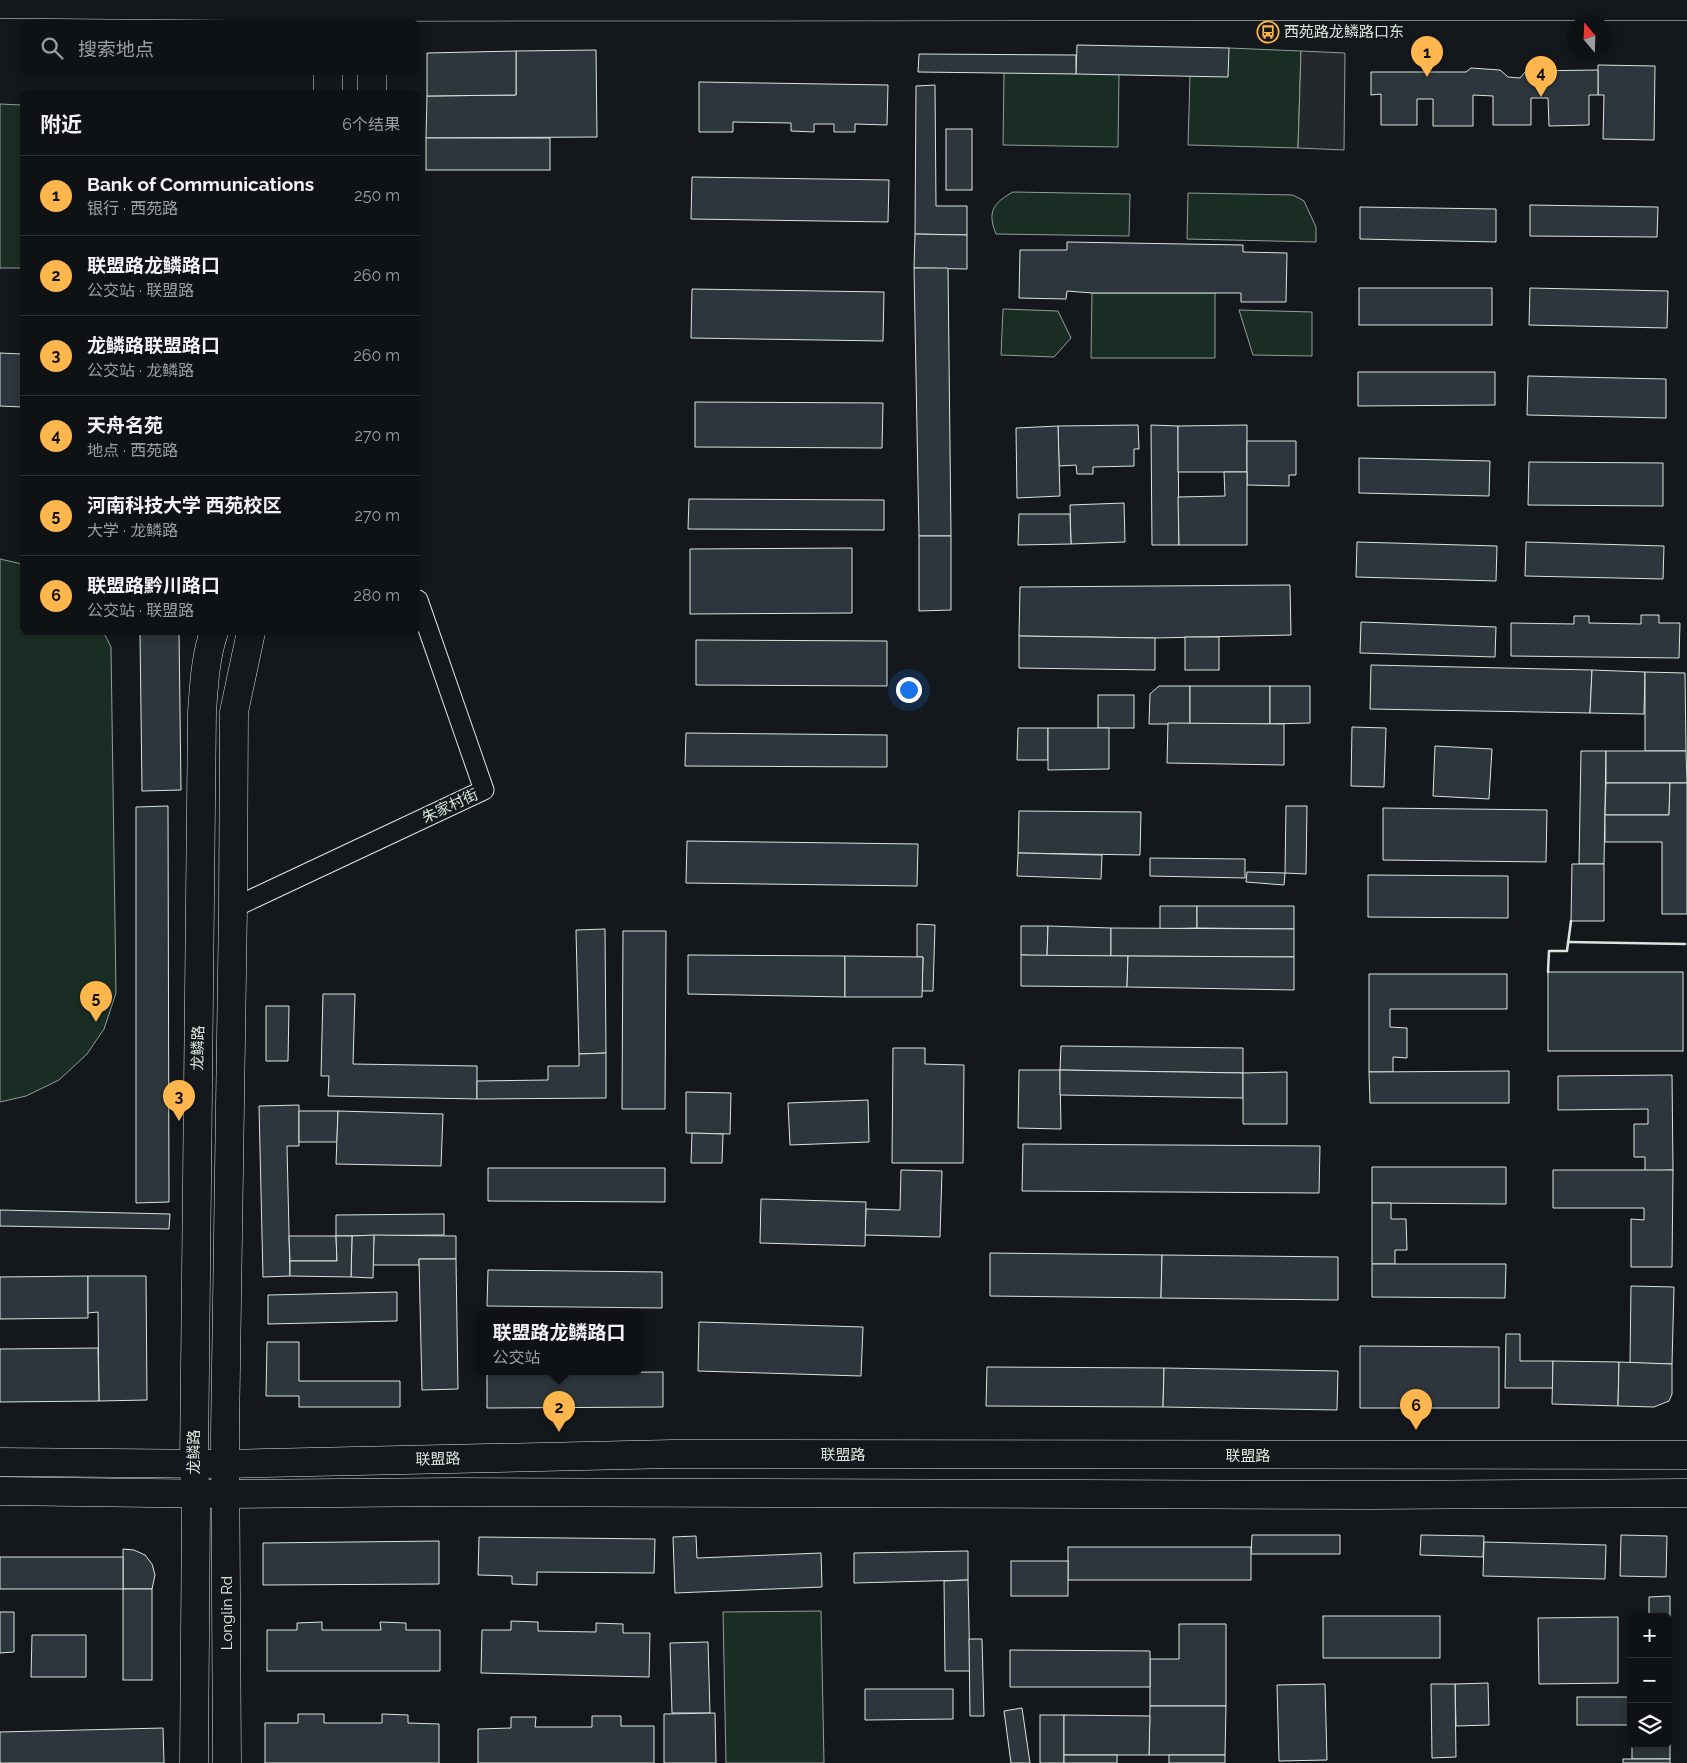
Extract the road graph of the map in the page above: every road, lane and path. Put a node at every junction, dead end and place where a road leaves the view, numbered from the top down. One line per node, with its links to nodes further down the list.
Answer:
1 (49, 1): 2 (main road); 4 (main road)
2 (0, 4)
3 (1687, 6): 5 (main road)
4 (329, 10): 5 (main road)
5 (374, 10)
6 (328, 75): 8 (main road)
7 (372, 75): 9 (main road)
8 (328, 90)
9 (372, 90)
10 (420, 606): 13 (street, 朱家村街)
11 (213, 635): 16 (main road, 龙鳞路)
12 (250, 635): 13 (main road, 龙鳞路)
13 (233, 908): 17 (main road, 龙鳞路)
14 (1687, 1455): 17 (main road, 联盟路)
15 (0, 1462): 16 (main road, 联盟路)
16 (194, 1463): 17 (main road, 联盟路); 20 (main road, 龙鳞路)
17 (226, 1464): 21 (main road, Longlin Rd)
18 (0, 1490): 20 (main road)
19 (1687, 1493): 21 (main road)
20 (194, 1494): 21 (main road); 22 (main road)
21 (225, 1494): 23 (main road, Longlin Rd)
22 (194, 1763)
23 (226, 1763)

